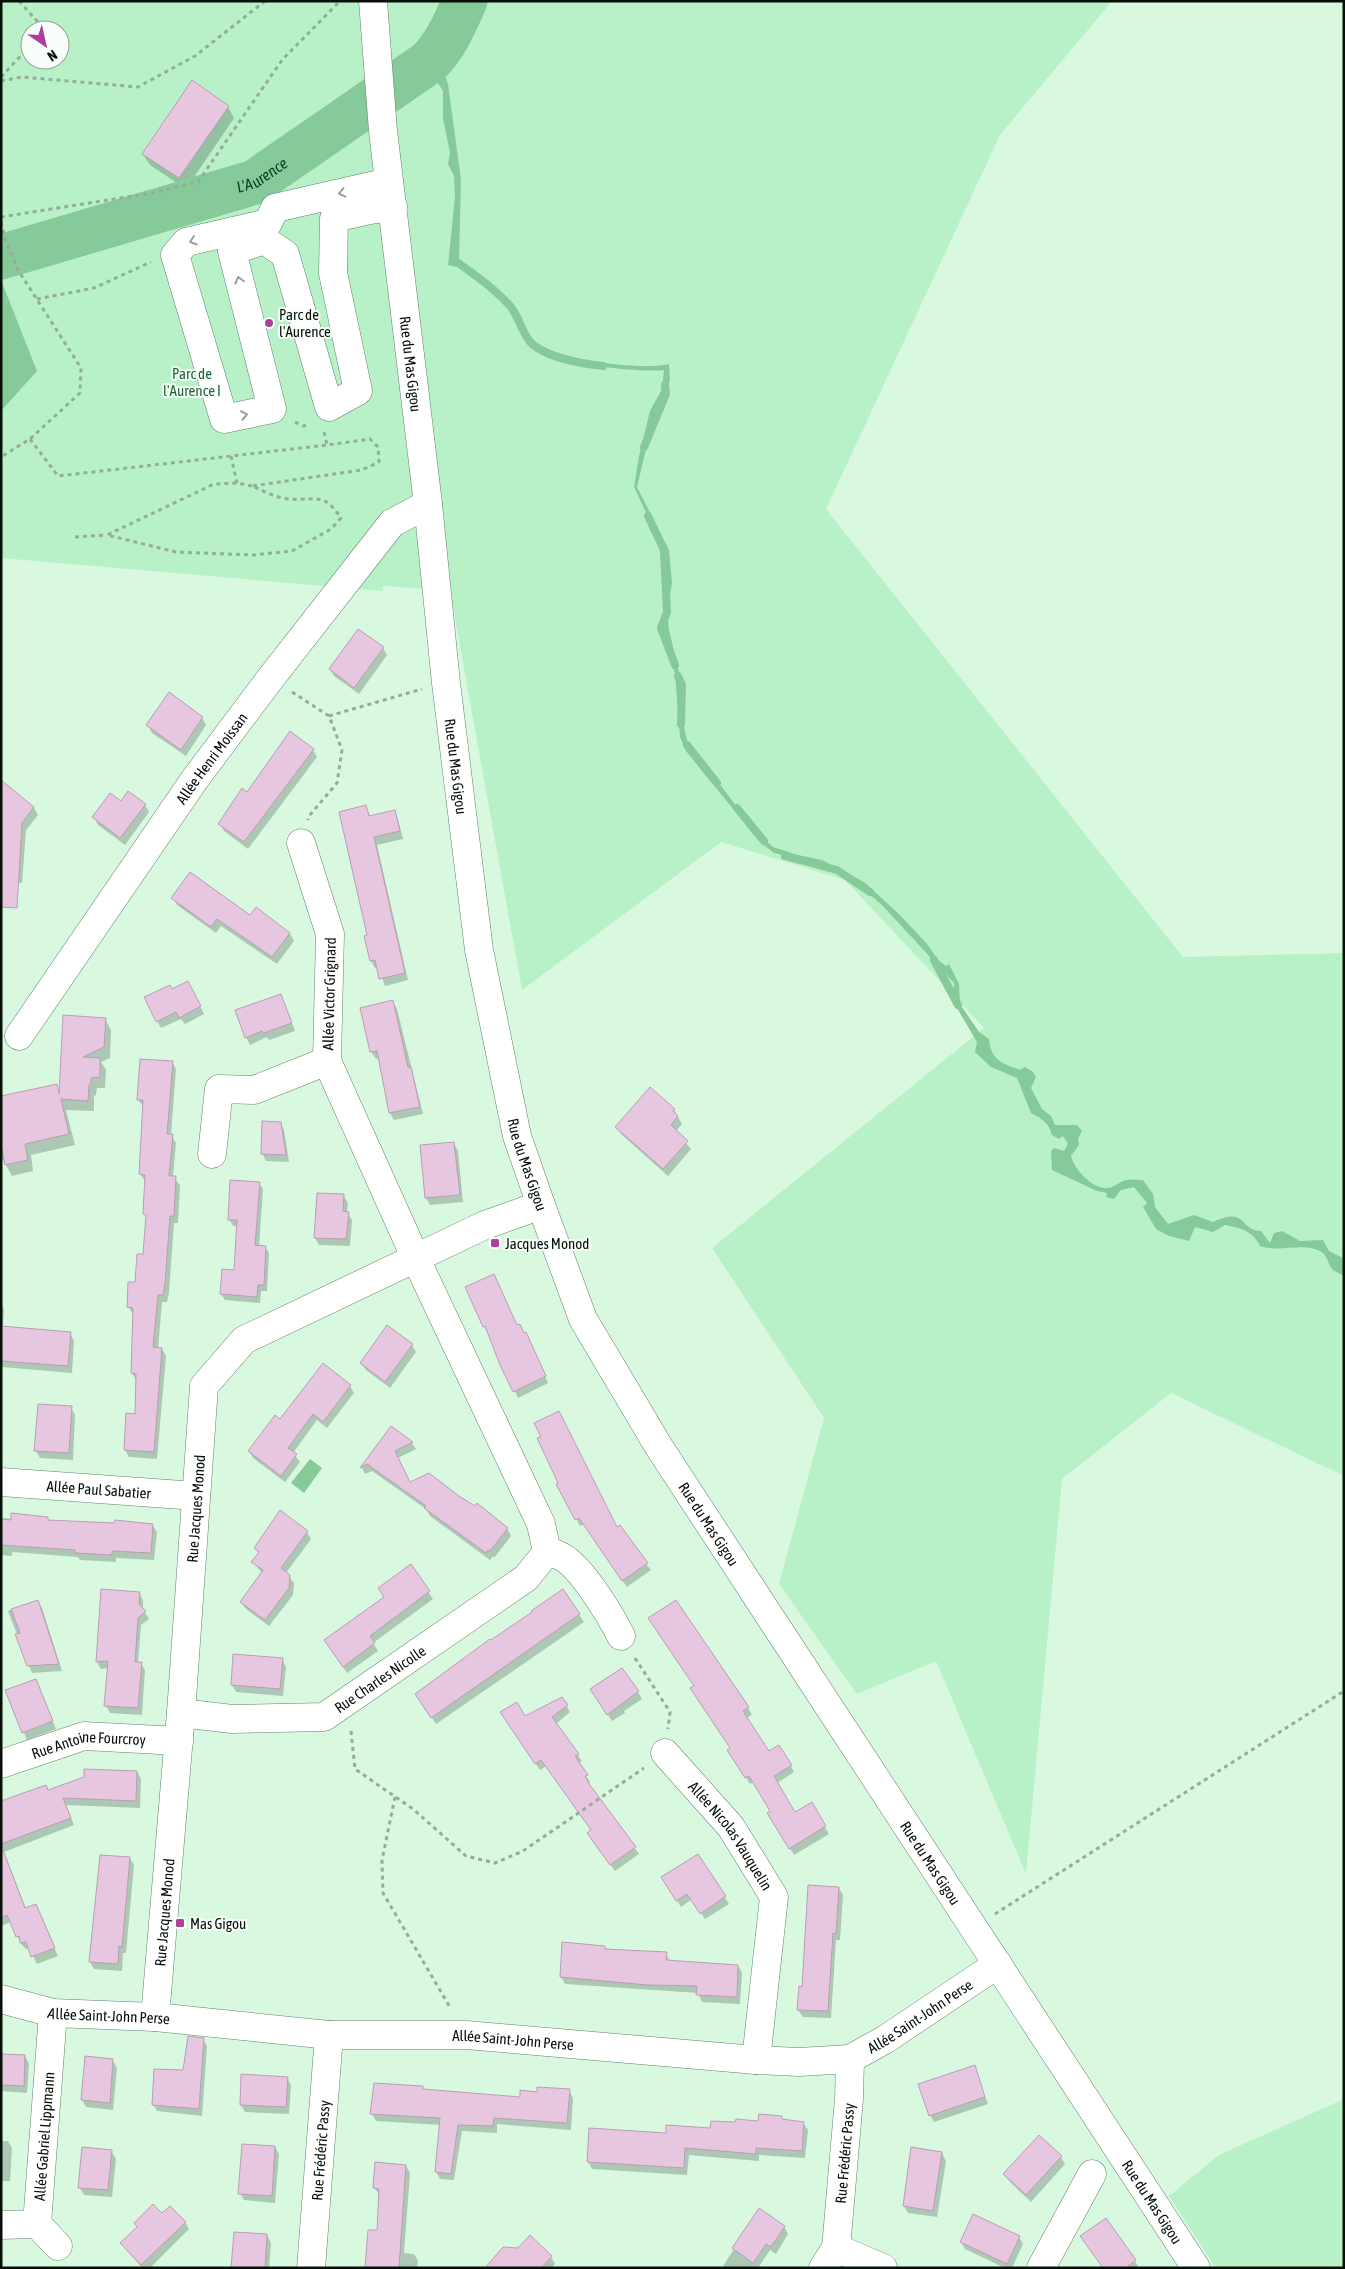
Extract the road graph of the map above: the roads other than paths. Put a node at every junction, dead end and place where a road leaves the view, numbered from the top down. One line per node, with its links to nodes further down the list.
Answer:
1 (373, 1): 2 (street, Rue du Mas Gigou)
2 (391, 195): 2 (street, one-way to 2); 3 (street, Rue du Mas Gigou)
3 (428, 504): 5 (street, Allée Henri Moissan); 8 (street, Rue du Mas Gigou)
4 (301, 842): 6 (street, Allée Victor Grignard)
5 (19, 1036)
6 (327, 1061): 7 (street, Allée Victor Grignard); 9 (street, Allée Victor Grignard)
7 (212, 1154)
8 (541, 1205): 9 (street, Rue Jacques Monod); 18 (street, Rue du Mas Gigou)
9 (416, 1259): 11 (street, Rue Jacques Monod); 12 (street)
10 (1, 1482): 11 (street, Allée Paul Sabatier)
11 (196, 1496): 14 (street, Rue Jacques Monod)
12 (547, 1552): 13 (street); 14 (street, Rue Charles Nicolle)
13 (621, 1636)
14 (181, 1714): 15 (street, Rue Jacques Monod)
15 (178, 1741): 17 (street, Rue Antoine Fourcroy); 21 (street, Rue Jacques Monod)
16 (665, 1754): 24 (street, Allée Nicolas Vauquelin)
17 (1, 1764)
18 (998, 1964): 23 (street, Allée Saint-John Perse); 33 (street, Rue du Mas Gigou)
19 (1, 2000): 20 (street, Allée Saint-John Perse)
20 (53, 2013): 21 (street, Allée Saint-John Perse); 26 (street, Allée Gabriel Lippmann)
21 (155, 2017): 22 (street, Allée Saint-John Perse)
22 (329, 2035): 24 (street, Allée Saint-John Perse); 30 (street, Rue Frédéric Passy)
23 (850, 2059): 24 (street, Allée Saint-John Perse); 29 (street, Rue Frédéric Passy)
24 (756, 2060)
25 (1092, 2174): 32 (street)
26 (37, 2224): 27 (street); 28 (street)
27 (1, 2225)
28 (58, 2246)
29 (830, 2258): 31 (street, Rue Frédéric Passy)
30 (311, 2268)
31 (883, 2268)
32 (1041, 2268)
33 (1196, 2268)

